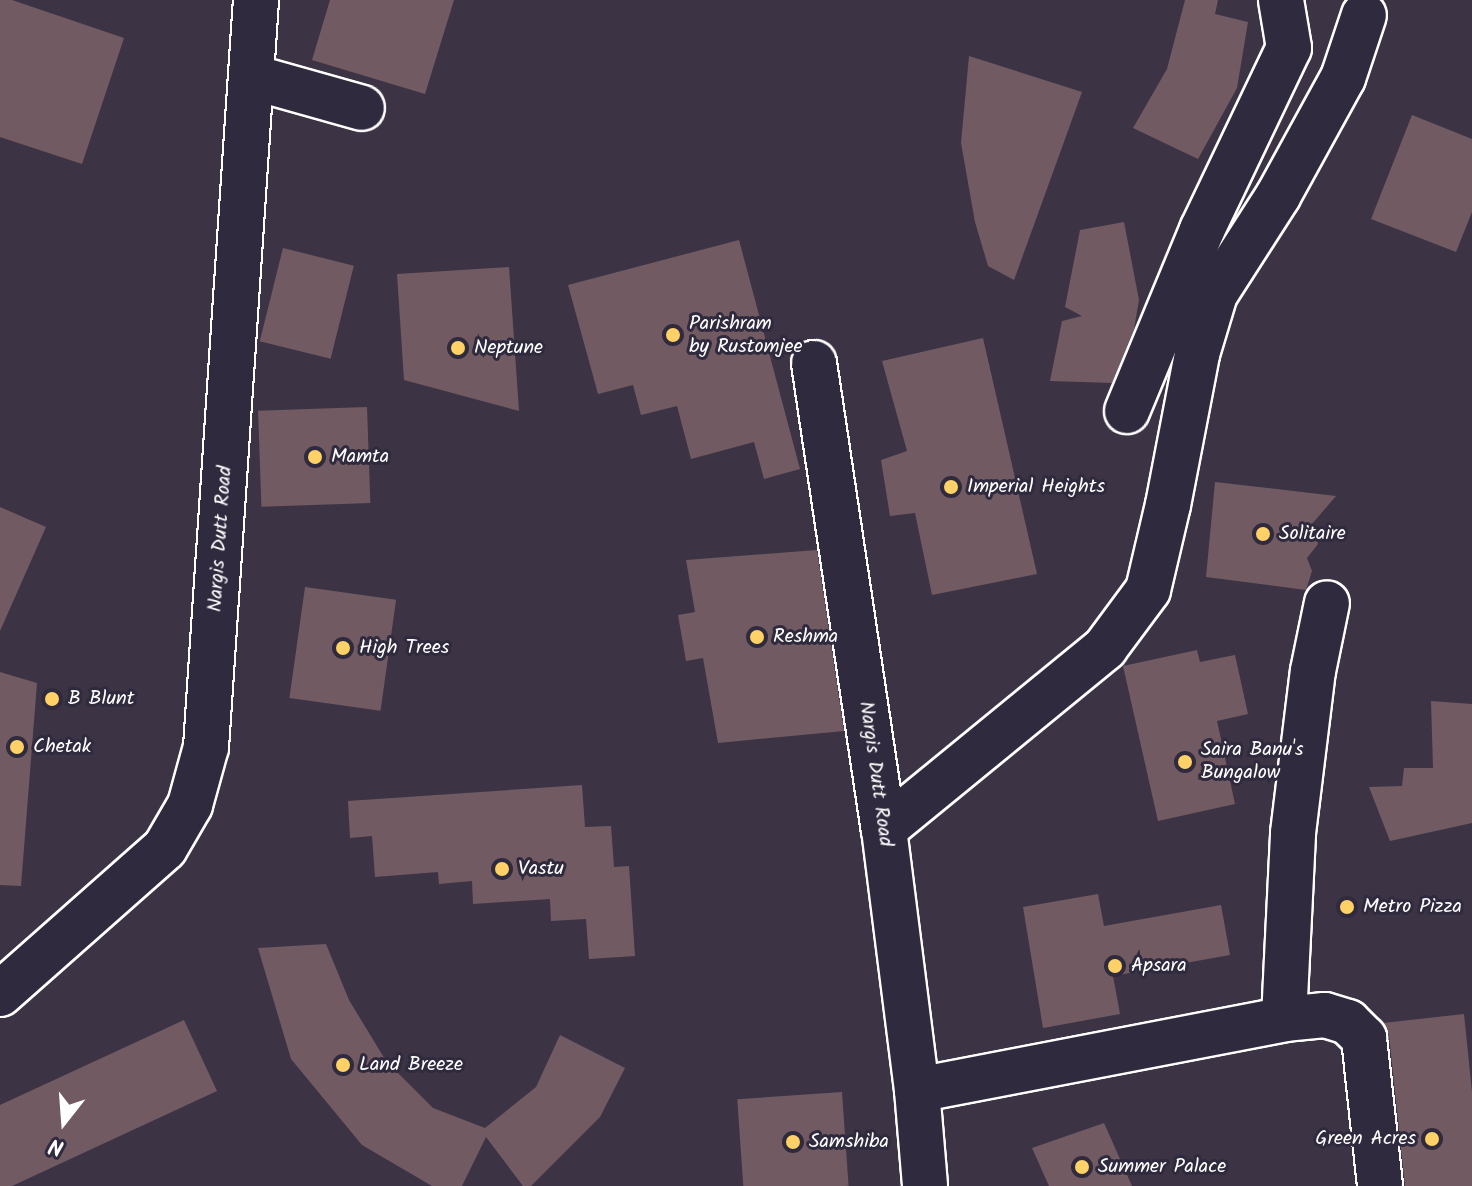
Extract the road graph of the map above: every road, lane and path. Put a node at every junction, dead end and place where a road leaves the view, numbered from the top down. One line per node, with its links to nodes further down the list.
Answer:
1 (256, 0): 4 (street, Nargis Dutt Road)
2 (1281, 0): 7 (street)
3 (1364, 15): 9 (street)
4 (252, 77): 5 (street); 10 (street, Nargis Dutt Road)
5 (362, 108)
6 (814, 363): 9 (street, Nargis Dutt Road)
7 (1127, 411)
8 (1327, 603): 11 (street)
9 (884, 829): 12 (street, Nargis Dutt Road)
10 (0, 994)
11 (1284, 1019): 12 (street); 14 (street)
12 (917, 1090): 13 (street, Nargis Dutt Road)
13 (925, 1186)
14 (1380, 1186)

